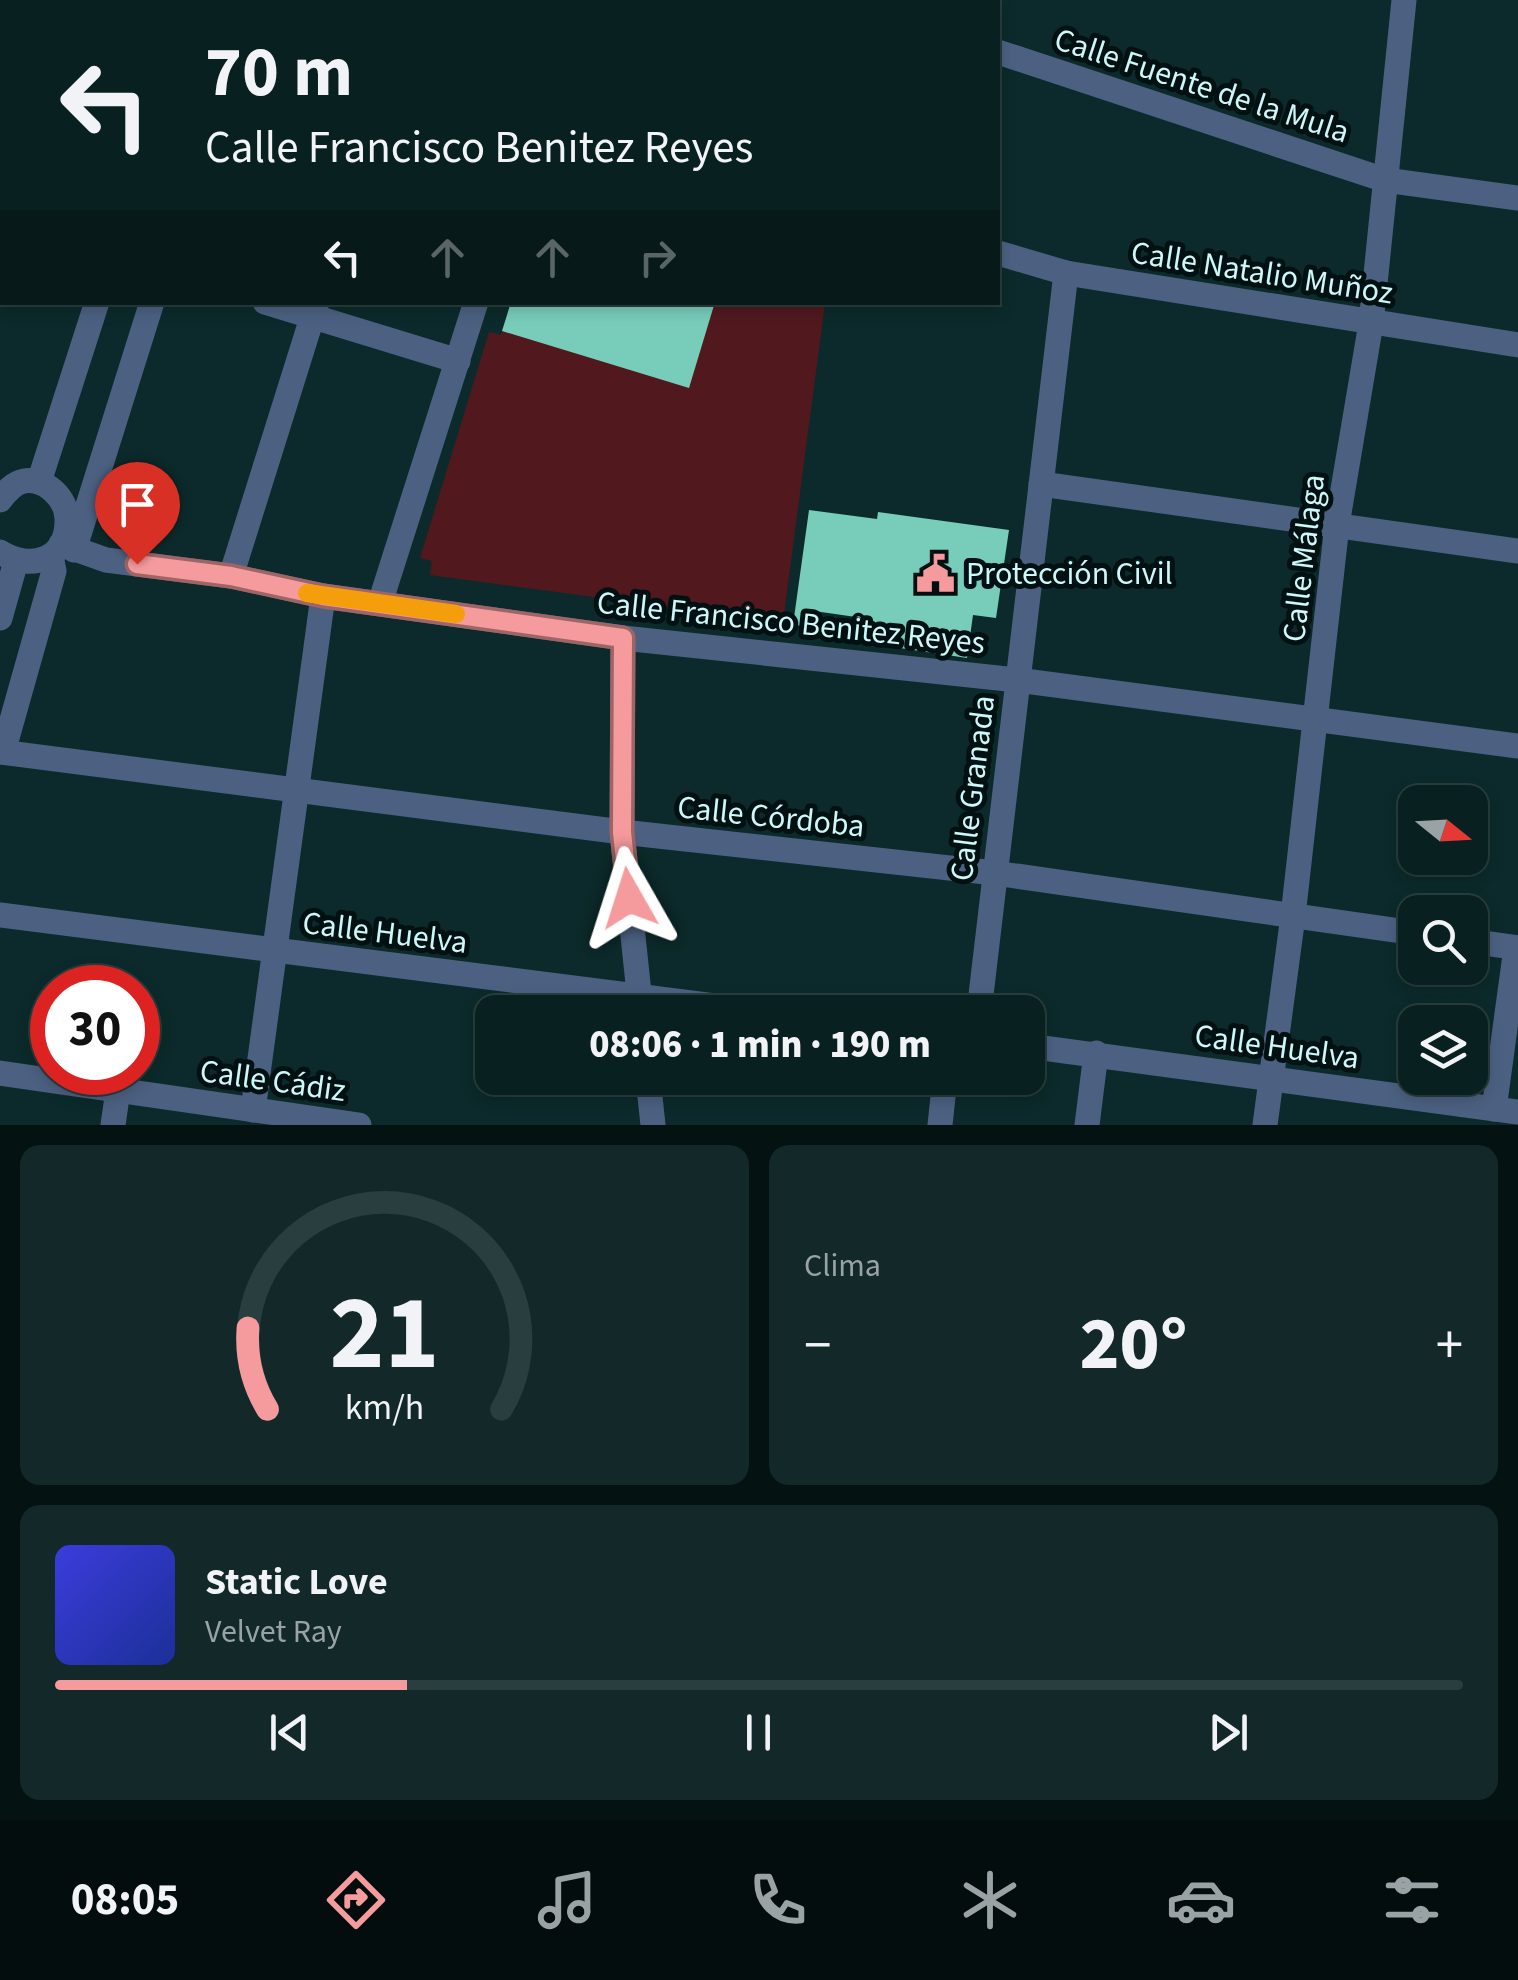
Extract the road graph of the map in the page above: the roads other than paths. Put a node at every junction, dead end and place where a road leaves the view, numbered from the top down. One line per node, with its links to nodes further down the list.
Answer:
1 (1404, 0): 3 (street, Calle Málaga)
2 (1000, 53): 3 (street, Calle Fuente de la Mula)
3 (1385, 180): 4 (street, Calle Fuente de la Mula); 12 (street, Calle Málaga)
4 (1518, 198)
5 (1000, 255): 6 (street, Calle Natalio Muñoz)
6 (1066, 273): 12 (street, Calle Natalio Muñoz); 16 (street, Calle Granada)
7 (96, 305): 15 (street)
8 (151, 305): 19 (street)
9 (283, 305): 11 (street)
10 (475, 305): 14 (street)
11 (314, 310): 14 (street); 22 (street)
12 (1371, 323): 13 (street, Calle Natalio Muñoz); 18 (street, Calle Málaga)
13 (1518, 345)
14 (458, 360): 24 (street)
15 (39, 482): 17 (street); 19 (street)
16 (1042, 484): 18 (street); 27 (street, Calle Granada)
17 (0, 500)
18 (1337, 525): 20 (street); 28 (street, Calle Málaga)
19 (62, 550): 21 (street); 22 (street, Calle Francisco Benitez Reyes); 30 (street)
20 (1518, 551)
21 (8, 557): 25 (street)
22 (231, 576): 23 (street, Calle Francisco Benitez Reyes)
23 (323, 596): 24 (street, Calle Francisco Benitez Reyes); 31 (street)
24 (380, 603): 26 (street, Calle Francisco Benitez Reyes)
25 (0, 618)
26 (623, 638): 27 (street, Calle Francisco Benitez Reyes); 32 (street)
27 (1018, 680): 28 (street, Calle Francisco Benitez Reyes); 33 (street, Calle Granada)
28 (1316, 721): 29 (street, Calle Francisco Benitez Reyes); 35 (street, Calle Málaga)
29 (1518, 746)
30 (1, 752): 31 (street, Calle Córdoba)
31 (296, 789): 32 (street, Calle Córdoba); 39 (street)
32 (622, 832): 33 (street, Calle Córdoba); 41 (street)
33 (996, 873): 35 (street, Calle Córdoba); 42 (street, Calle Granada)
34 (0, 914): 39 (street, Calle Huelva)
35 (1293, 916): 36 (street, Calle Córdoba); 47 (street, Calle Málaga)
36 (1398, 931)
37 (1488, 944): 38 (street)
38 (1517, 948): 53 (street)
39 (276, 952): 40 (street, Calle Huelva); 52 (street)
40 (577, 995)
41 (639, 995)
42 (981, 995)
43 (1045, 1048): 44 (street, Calle Huelva)
44 (1096, 1053): 47 (street, Calle Huelva); 58 (street)
45 (0, 1073): 46 (street, Calle Cádiz)
46 (30, 1077)
47 (1272, 1079): 53 (street, Calle Huelva); 59 (street, Calle Málaga)
48 (117, 1095): 54 (street)
49 (152, 1095): 52 (street, Calle Cádiz)
50 (650, 1095): 56 (street)
51 (943, 1095): 57 (street)
52 (253, 1110): 55 (street, Calle Cádiz)
53 (1489, 1113)
54 (113, 1125)
55 (359, 1125)
56 (653, 1125)
57 (940, 1125)
58 (1087, 1125)
59 (1265, 1125)

